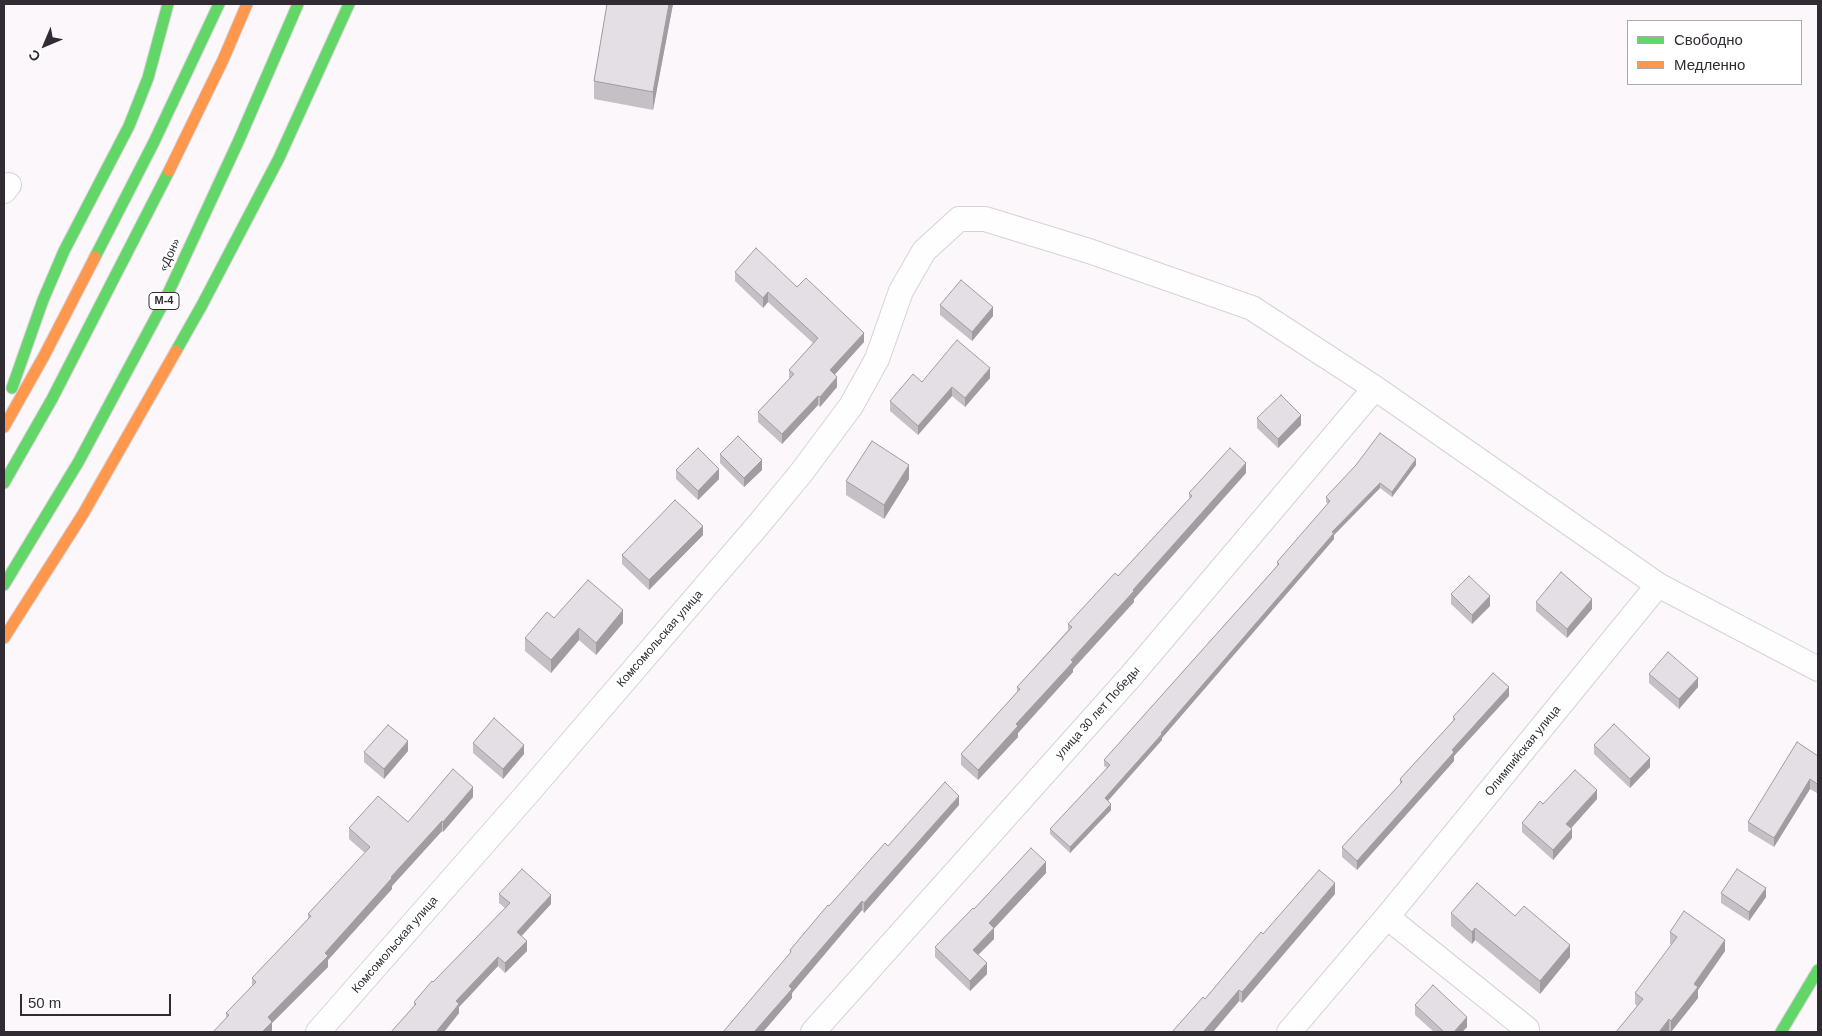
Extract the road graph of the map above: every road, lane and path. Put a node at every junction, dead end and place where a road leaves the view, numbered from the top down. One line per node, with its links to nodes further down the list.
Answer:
1 (168, 4): 7 (main road)
2 (219, 4): 8 (main road)
3 (247, 4): 9 (main road)
4 (298, 4): 11 (main road, «Дон» / М-4)
5 (350, 4): 12 (main road)
6 (1374, 388): 10 (street); 17 (street, Комсомольская улица); 18 (street, улица 30 лет Победы)
7 (4, 412)
8 (4, 427)
9 (4, 483)
10 (1658, 585): 13 (street); 14 (street, Олимпийская улица)
11 (4, 586)
12 (4, 638)
13 (1818, 669)
14 (1387, 918): 16 (street); 19 (street, Олимпийская улица)
15 (1818, 970): 20 (main road)
16 (1527, 1029)
17 (318, 1032)
18 (814, 1032)
19 (1289, 1032)
20 (1781, 1032)

